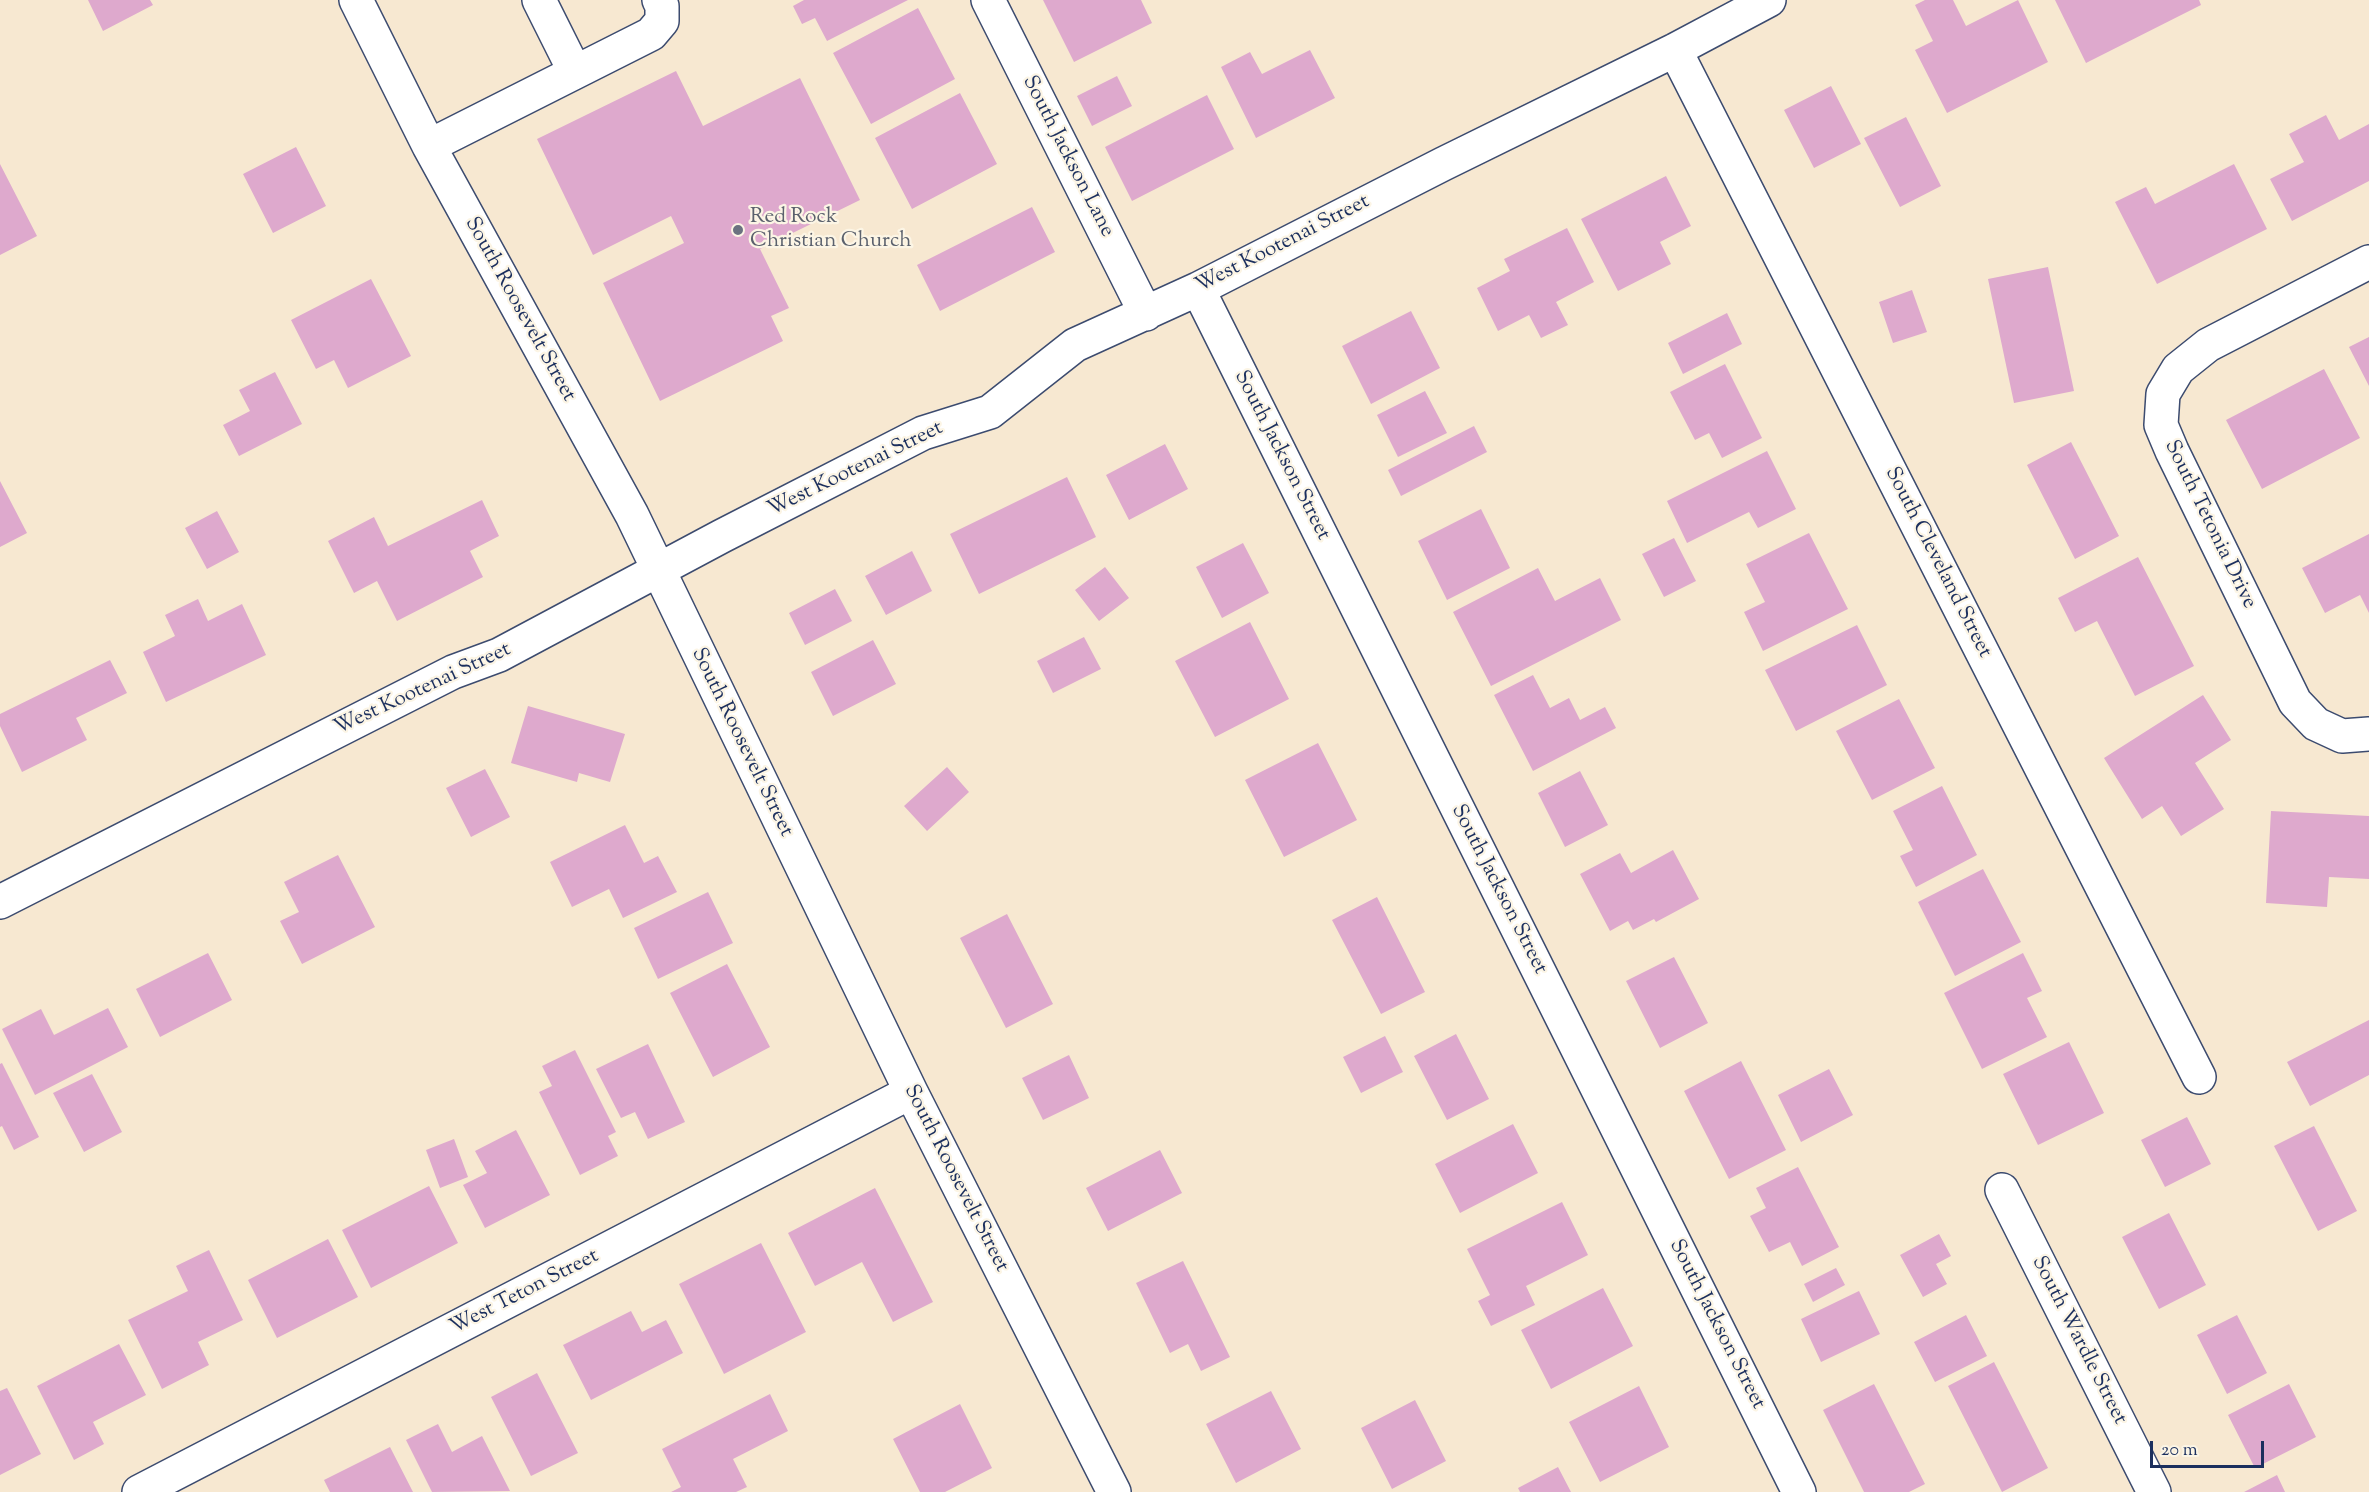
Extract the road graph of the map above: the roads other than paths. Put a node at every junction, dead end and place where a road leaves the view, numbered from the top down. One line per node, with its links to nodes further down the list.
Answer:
1 (356, 0): 8 (street, South Roosevelt Street)
2 (538, 0): 7 (street)
3 (659, 0): 7 (street)
4 (988, 0): 11 (street, South Jackson Lane)
5 (1770, 0): 6 (street, West Kootenai Street)
6 (1675, 50): 10 (street, West Kootenai Street); 15 (street, South Cleveland Street)
7 (575, 72): 8 (street)
8 (429, 146): 12 (street, South Roosevelt Street)
9 (2369, 262): 13 (street, South Tetonia Drive)
10 (1198, 289): 11 (street, West Kootenai Street); 20 (street, South Jackson Street)
11 (1146, 314): 12 (street, West Kootenai Street)
12 (659, 570): 14 (street, West Kootenai Street); 16 (street, South Roosevelt Street)
13 (2369, 734)
14 (0, 902)
15 (2199, 1077)
16 (911, 1092): 18 (street, West Teton Street); 19 (street, South Roosevelt Street)
17 (2002, 1190): 21 (street, South Wardle Street)
18 (139, 1492)
19 (1114, 1492)
20 (1799, 1492)
21 (2154, 1492)

